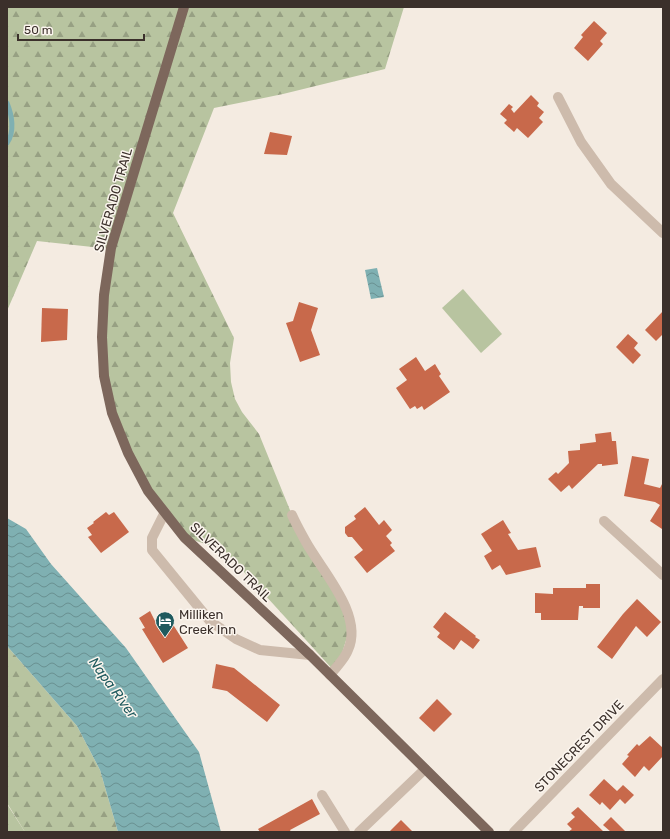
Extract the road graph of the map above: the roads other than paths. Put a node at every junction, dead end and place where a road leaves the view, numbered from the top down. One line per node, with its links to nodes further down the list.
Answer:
1 (184, 7): 4 (main road, SILVERADO TRAIL)
2 (558, 97): 3 (street)
3 (663, 233)
4 (165, 512): 8 (main road, SILVERADO TRAIL); 8 (street)
5 (292, 515): 9 (street)
6 (604, 522): 7 (street)
7 (663, 575)
8 (310, 655): 9 (main road, SILVERADO TRAIL)
9 (330, 675): 11 (main road, SILVERADO TRAIL)
10 (663, 678): 16 (street, STONECREST DRIVE)
11 (425, 770): 14 (street); 15 (main road, SILVERADO TRAIL)
12 (322, 795): 13 (street)
13 (345, 832)
14 (359, 832)
15 (489, 832)
16 (514, 832)

